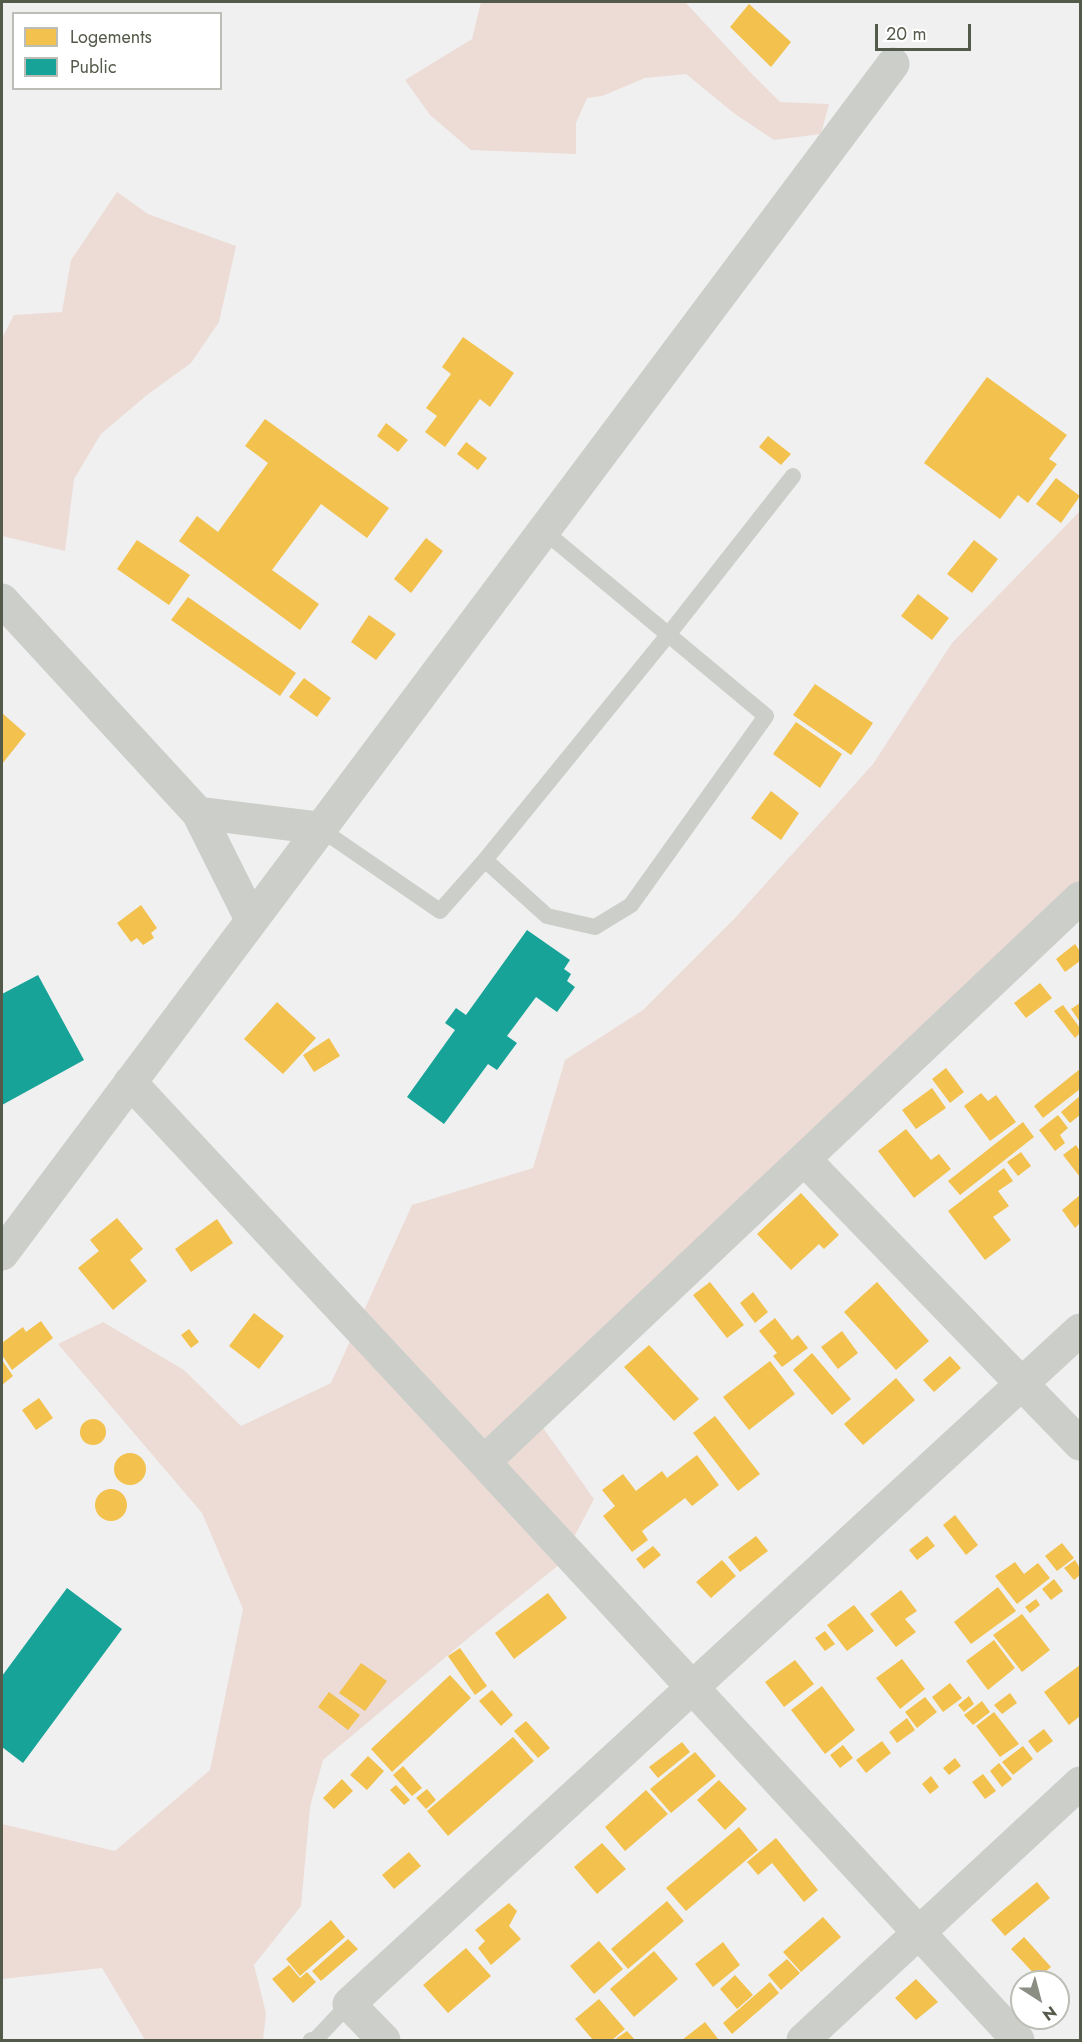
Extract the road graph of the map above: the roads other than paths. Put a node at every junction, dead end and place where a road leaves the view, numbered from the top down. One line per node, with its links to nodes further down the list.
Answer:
1 (893, 64): 3 (street)
2 (793, 476): 5 (lane)
3 (544, 531): 5 (lane); 7 (street)
4 (2, 600): 6 (street)
5 (668, 635): 8 (lane); 8 (lane)
6 (198, 813): 7 (street); 10 (street)
7 (320, 828): 8 (lane); 10 (street)
8 (485, 860)
9 (1080, 898): 12 (street)
10 (252, 919): 11 (street)
11 (130, 1082): 13 (street); 17 (street)
12 (804, 1159): 15 (street); 17 (street)
13 (2, 1254)
14 (1080, 1330): 15 (street)
15 (1022, 1384): 16 (street); 18 (street)
16 (1080, 1444)
17 (484, 1462): 18 (street)
18 (693, 1688): 20 (street); 21 (street)
19 (1080, 1783): 20 (street)
20 (918, 1934): 24 (street); 25 (street)
21 (349, 2004): 22 (lane); 23 (street)
22 (311, 2040)
23 (384, 2040)
24 (803, 2040)
25 (1018, 2040)

